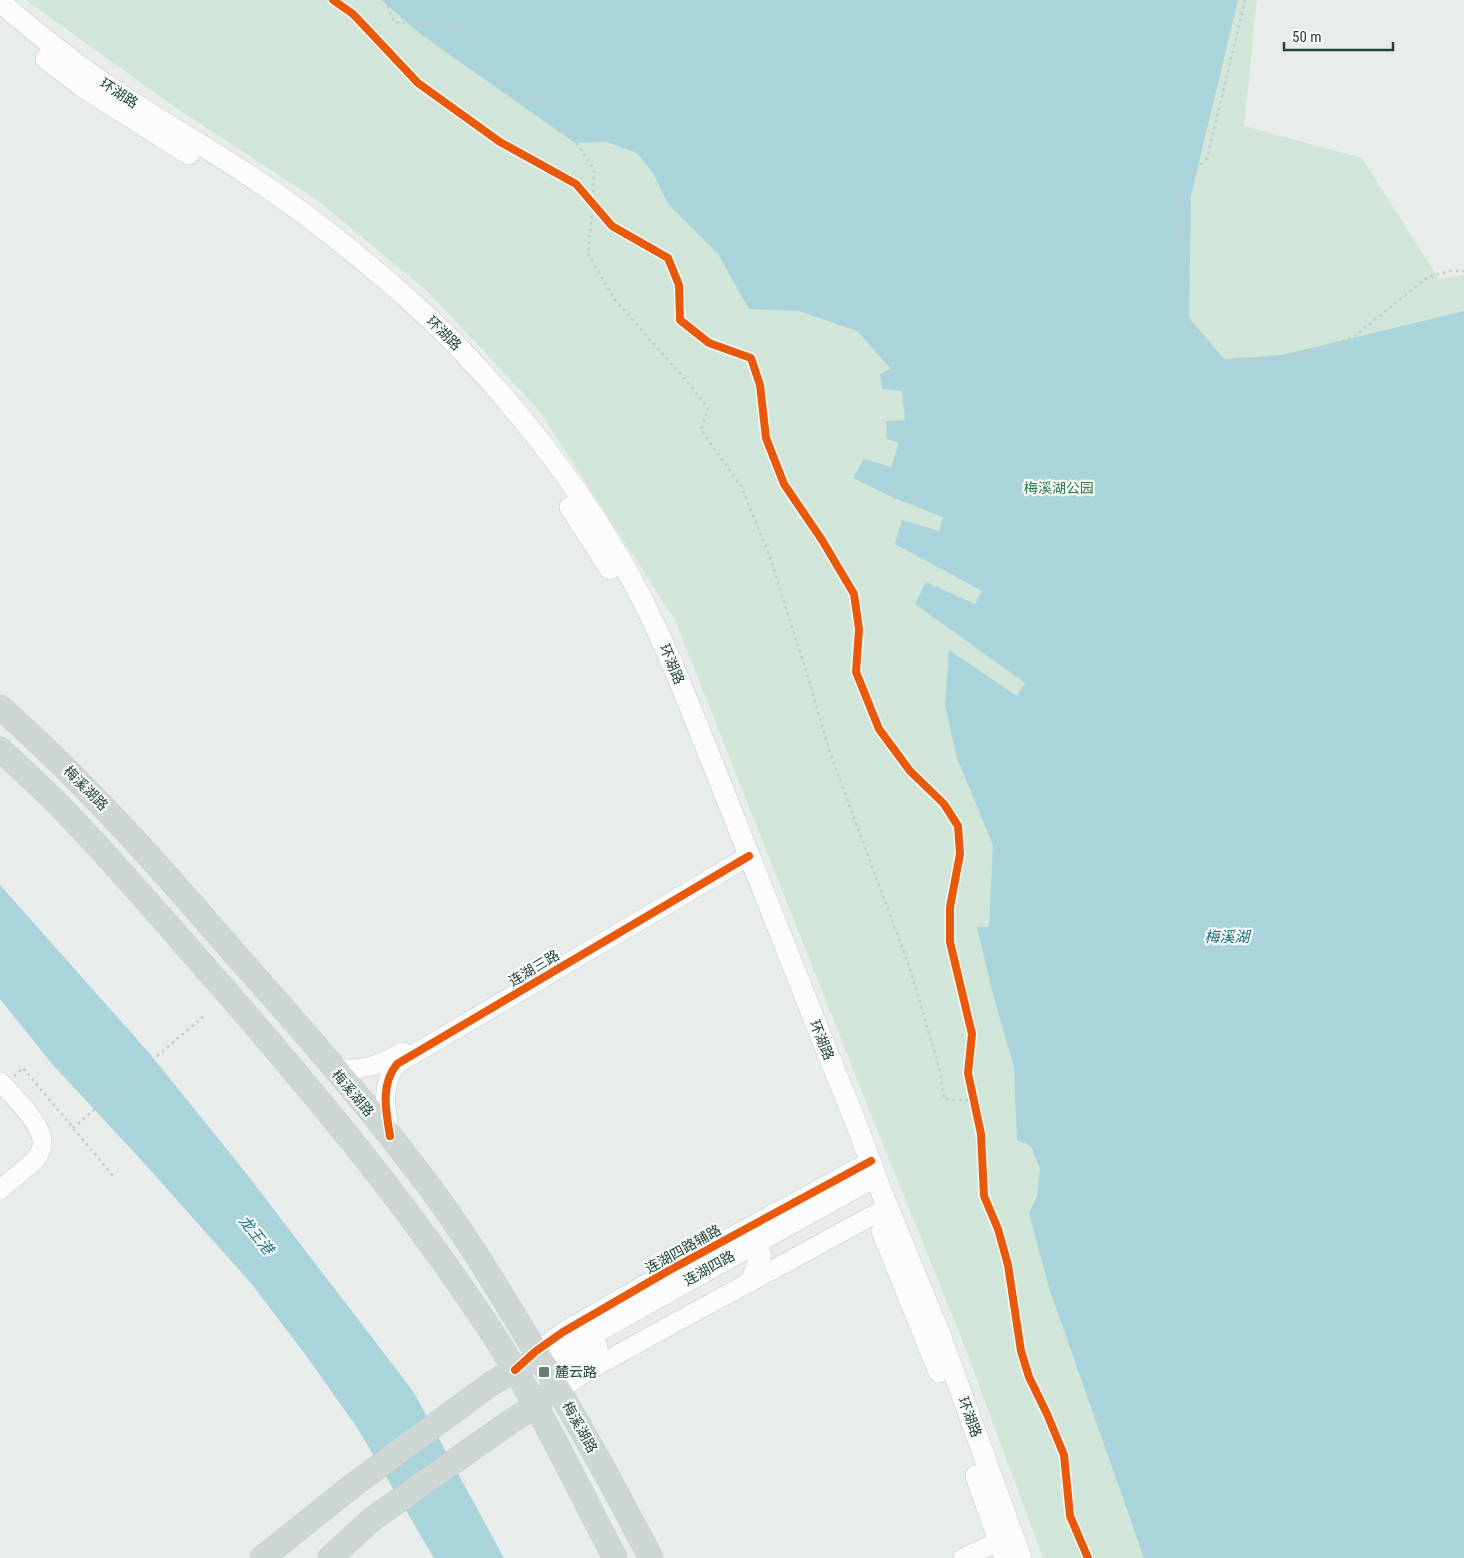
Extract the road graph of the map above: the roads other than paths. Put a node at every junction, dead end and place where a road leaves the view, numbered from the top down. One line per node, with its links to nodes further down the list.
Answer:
1 (0, 2): 5 (main road, 环湖路)
2 (0, 20): 5 (main road, 环湖路)
3 (0, 707): 6 (main road, 梅溪湖路)
4 (0, 749): 19 (main road)
5 (741, 856): 6 (street, 连湖三路); 9 (street, 连湖三路); 12 (main road, 环湖路)
6 (333, 1068): 9 (main road, 梅溪湖路)
7 (0, 1082): 10 (street)
8 (0, 1098): 10 (street)
9 (390, 1136): 18 (main road, 梅溪湖路)
10 (32, 1156): 11 (street); 13 (street)
11 (0, 1176)
12 (873, 1186): 14 (main road, 连湖四路); 15 (street); 16 (street, 连湖四路辅路); 17 (main road, 连湖四路); 22 (main road, 环湖路)
13 (0, 1190)
14 (761, 1255): 15 (main road); 20 (main road, 连湖四路)
15 (752, 1280): 20 (street)
16 (630, 1293): 17 (main road); 18 (street, 连湖四路辅路)
17 (662, 1294): 18 (main road, 连湖四路)
18 (538, 1354): 19 (main road); 20 (main road, 梅溪湖路)
19 (515, 1370): 21 (main road); 23 (main road)
20 (557, 1387): 21 (main road); 26 (main road, 梅溪湖路)
21 (535, 1406): 24 (main road); 25 (main road)
22 (1006, 1549): 27 (street)
23 (262, 1558)
24 (330, 1558)
25 (615, 1558)
26 (650, 1558)
27 (963, 1558)

